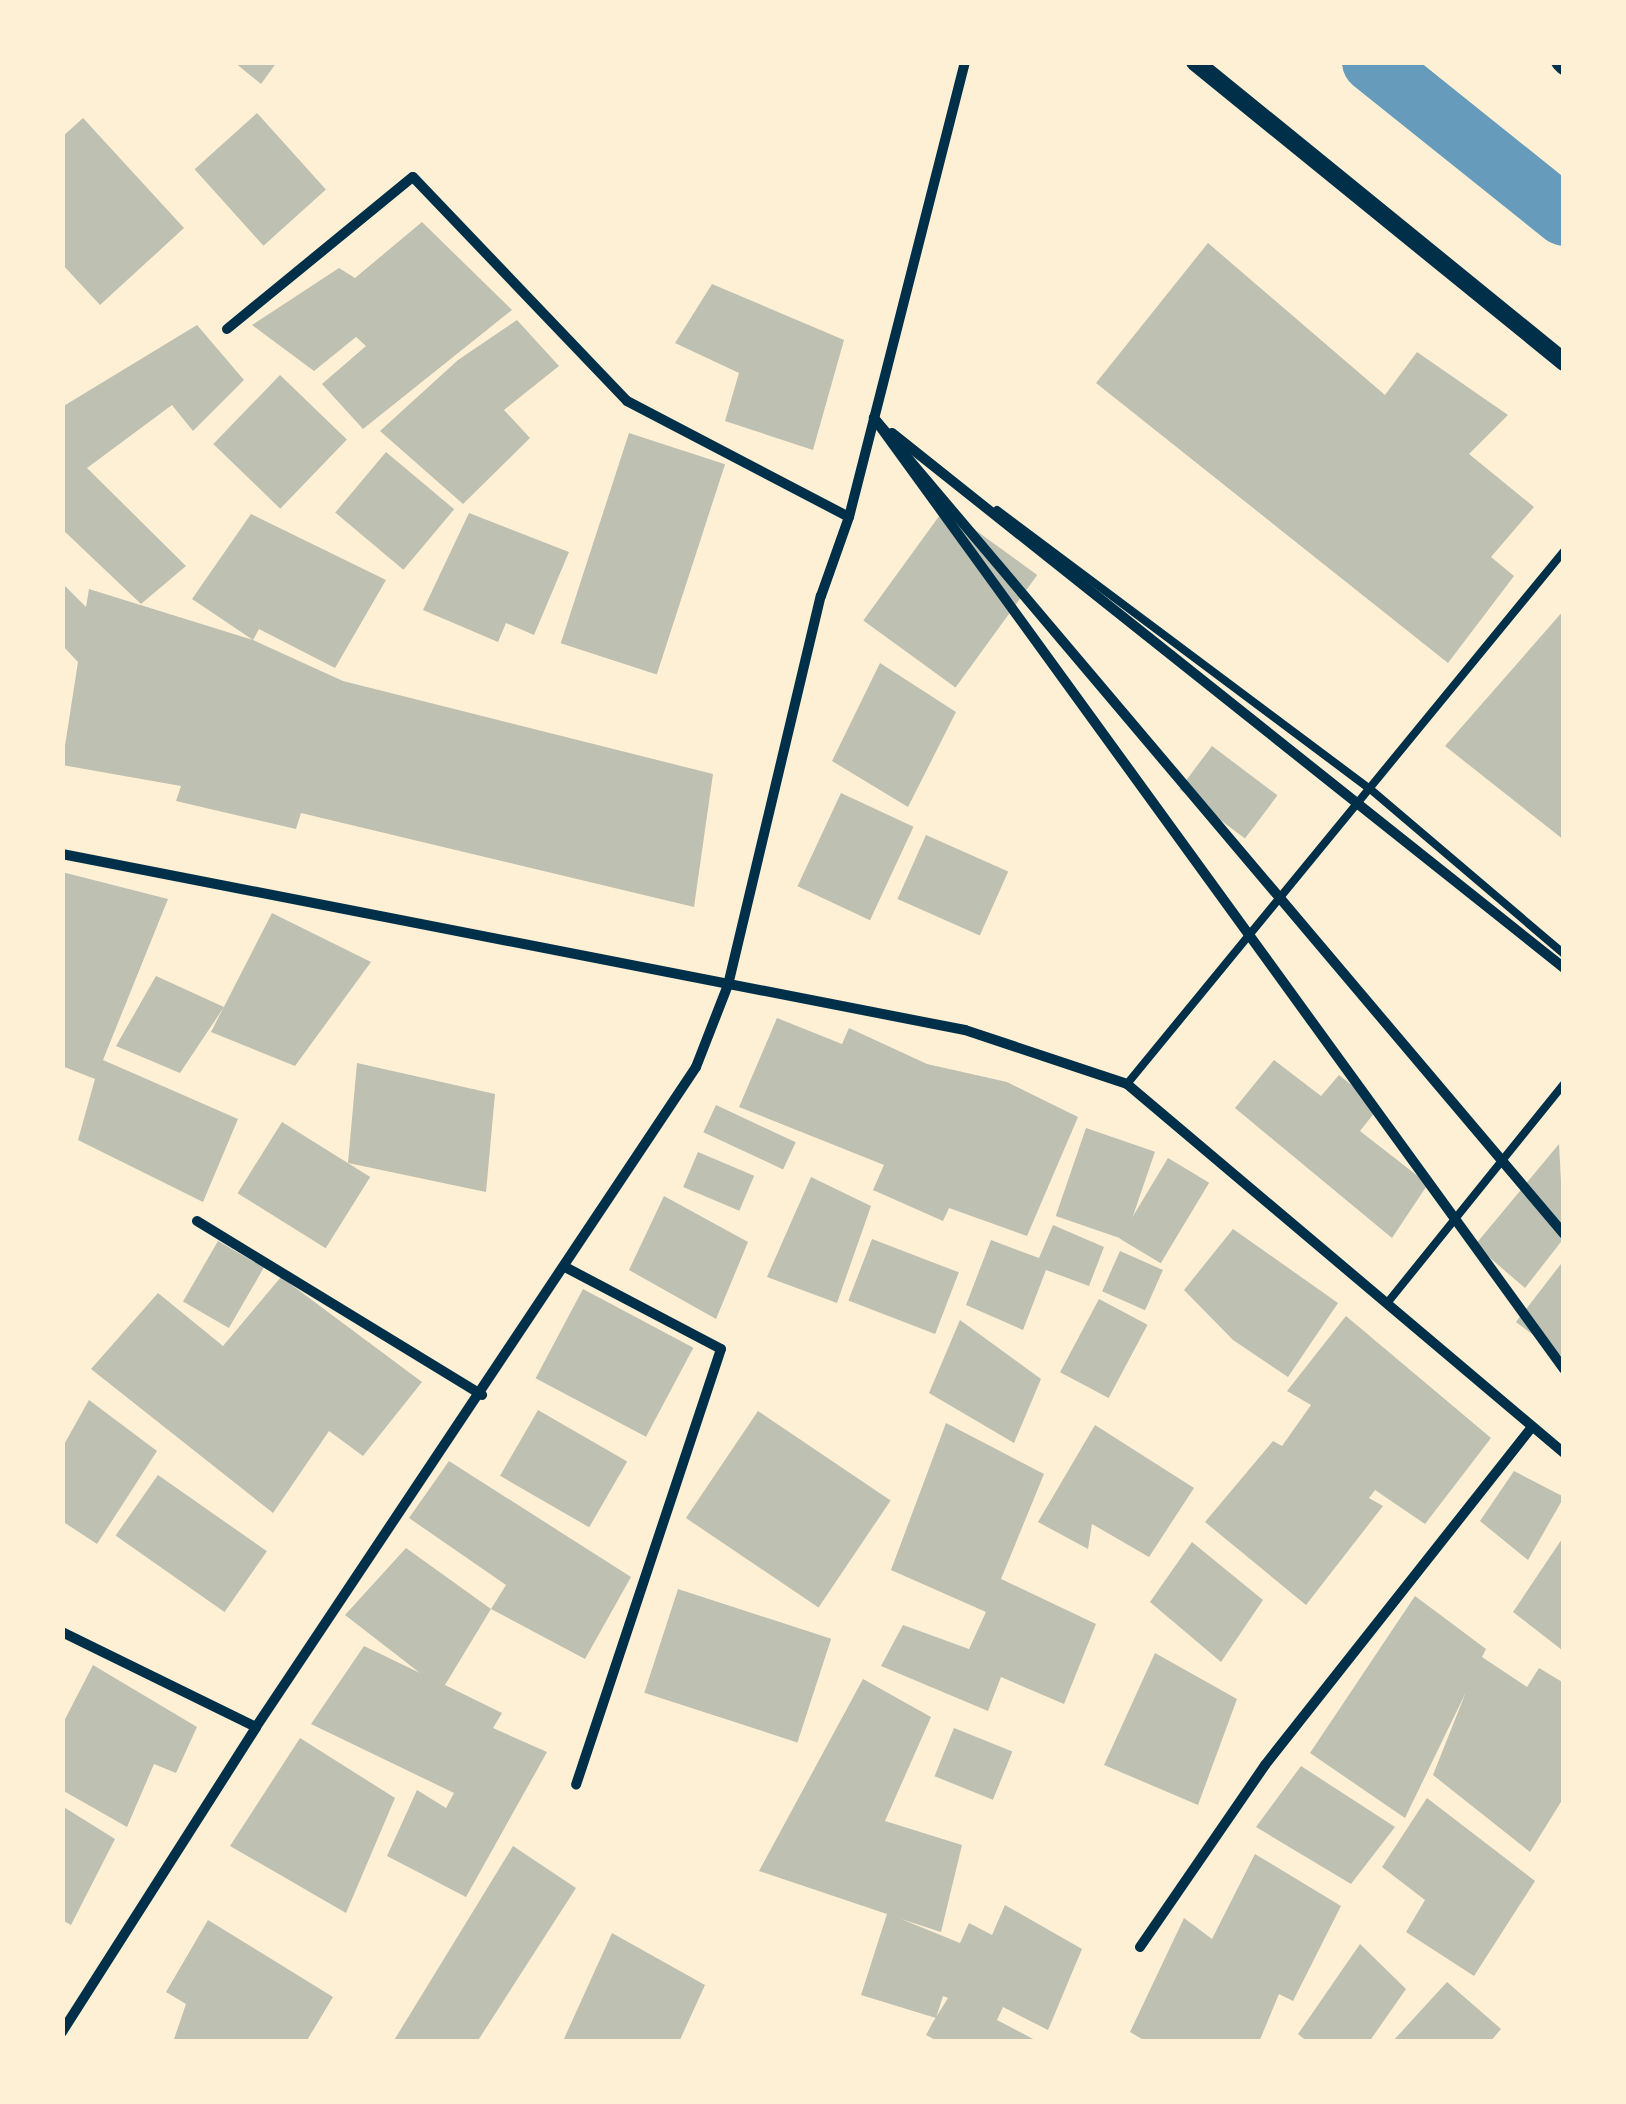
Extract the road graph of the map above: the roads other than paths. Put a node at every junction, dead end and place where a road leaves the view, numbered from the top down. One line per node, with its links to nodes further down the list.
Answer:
1 (965, 62): 5 (street)
2 (1195, 62): 4 (street)
3 (227, 329): 6 (street)
4 (1564, 362)
5 (874, 418): 6 (street); 8 (lane); 11 (street); 16 (street); 19 (street)
6 (850, 518): 12 (street)
7 (1564, 551): 8 (lane)
8 (1369, 788): 10 (lane); 13 (lane)
9 (62, 854): 12 (street)
10 (1564, 954)
11 (1564, 968)
12 (728, 986): 13 (street); 17 (street)
13 (1127, 1084): 18 (street)
14 (1564, 1084): 18 (lane)
15 (197, 1221): 20 (street)
16 (1564, 1234)
17 (565, 1266): 20 (street); 25 (street)
18 (1388, 1302): 21 (street)
19 (1564, 1369)
20 (482, 1394): 24 (street)
21 (1532, 1427): 22 (street); 26 (street)
22 (1564, 1454)
23 (62, 1632): 24 (street)
24 (256, 1727): 27 (street)
25 (576, 1784)
26 (1140, 1947)
27 (62, 2032)

